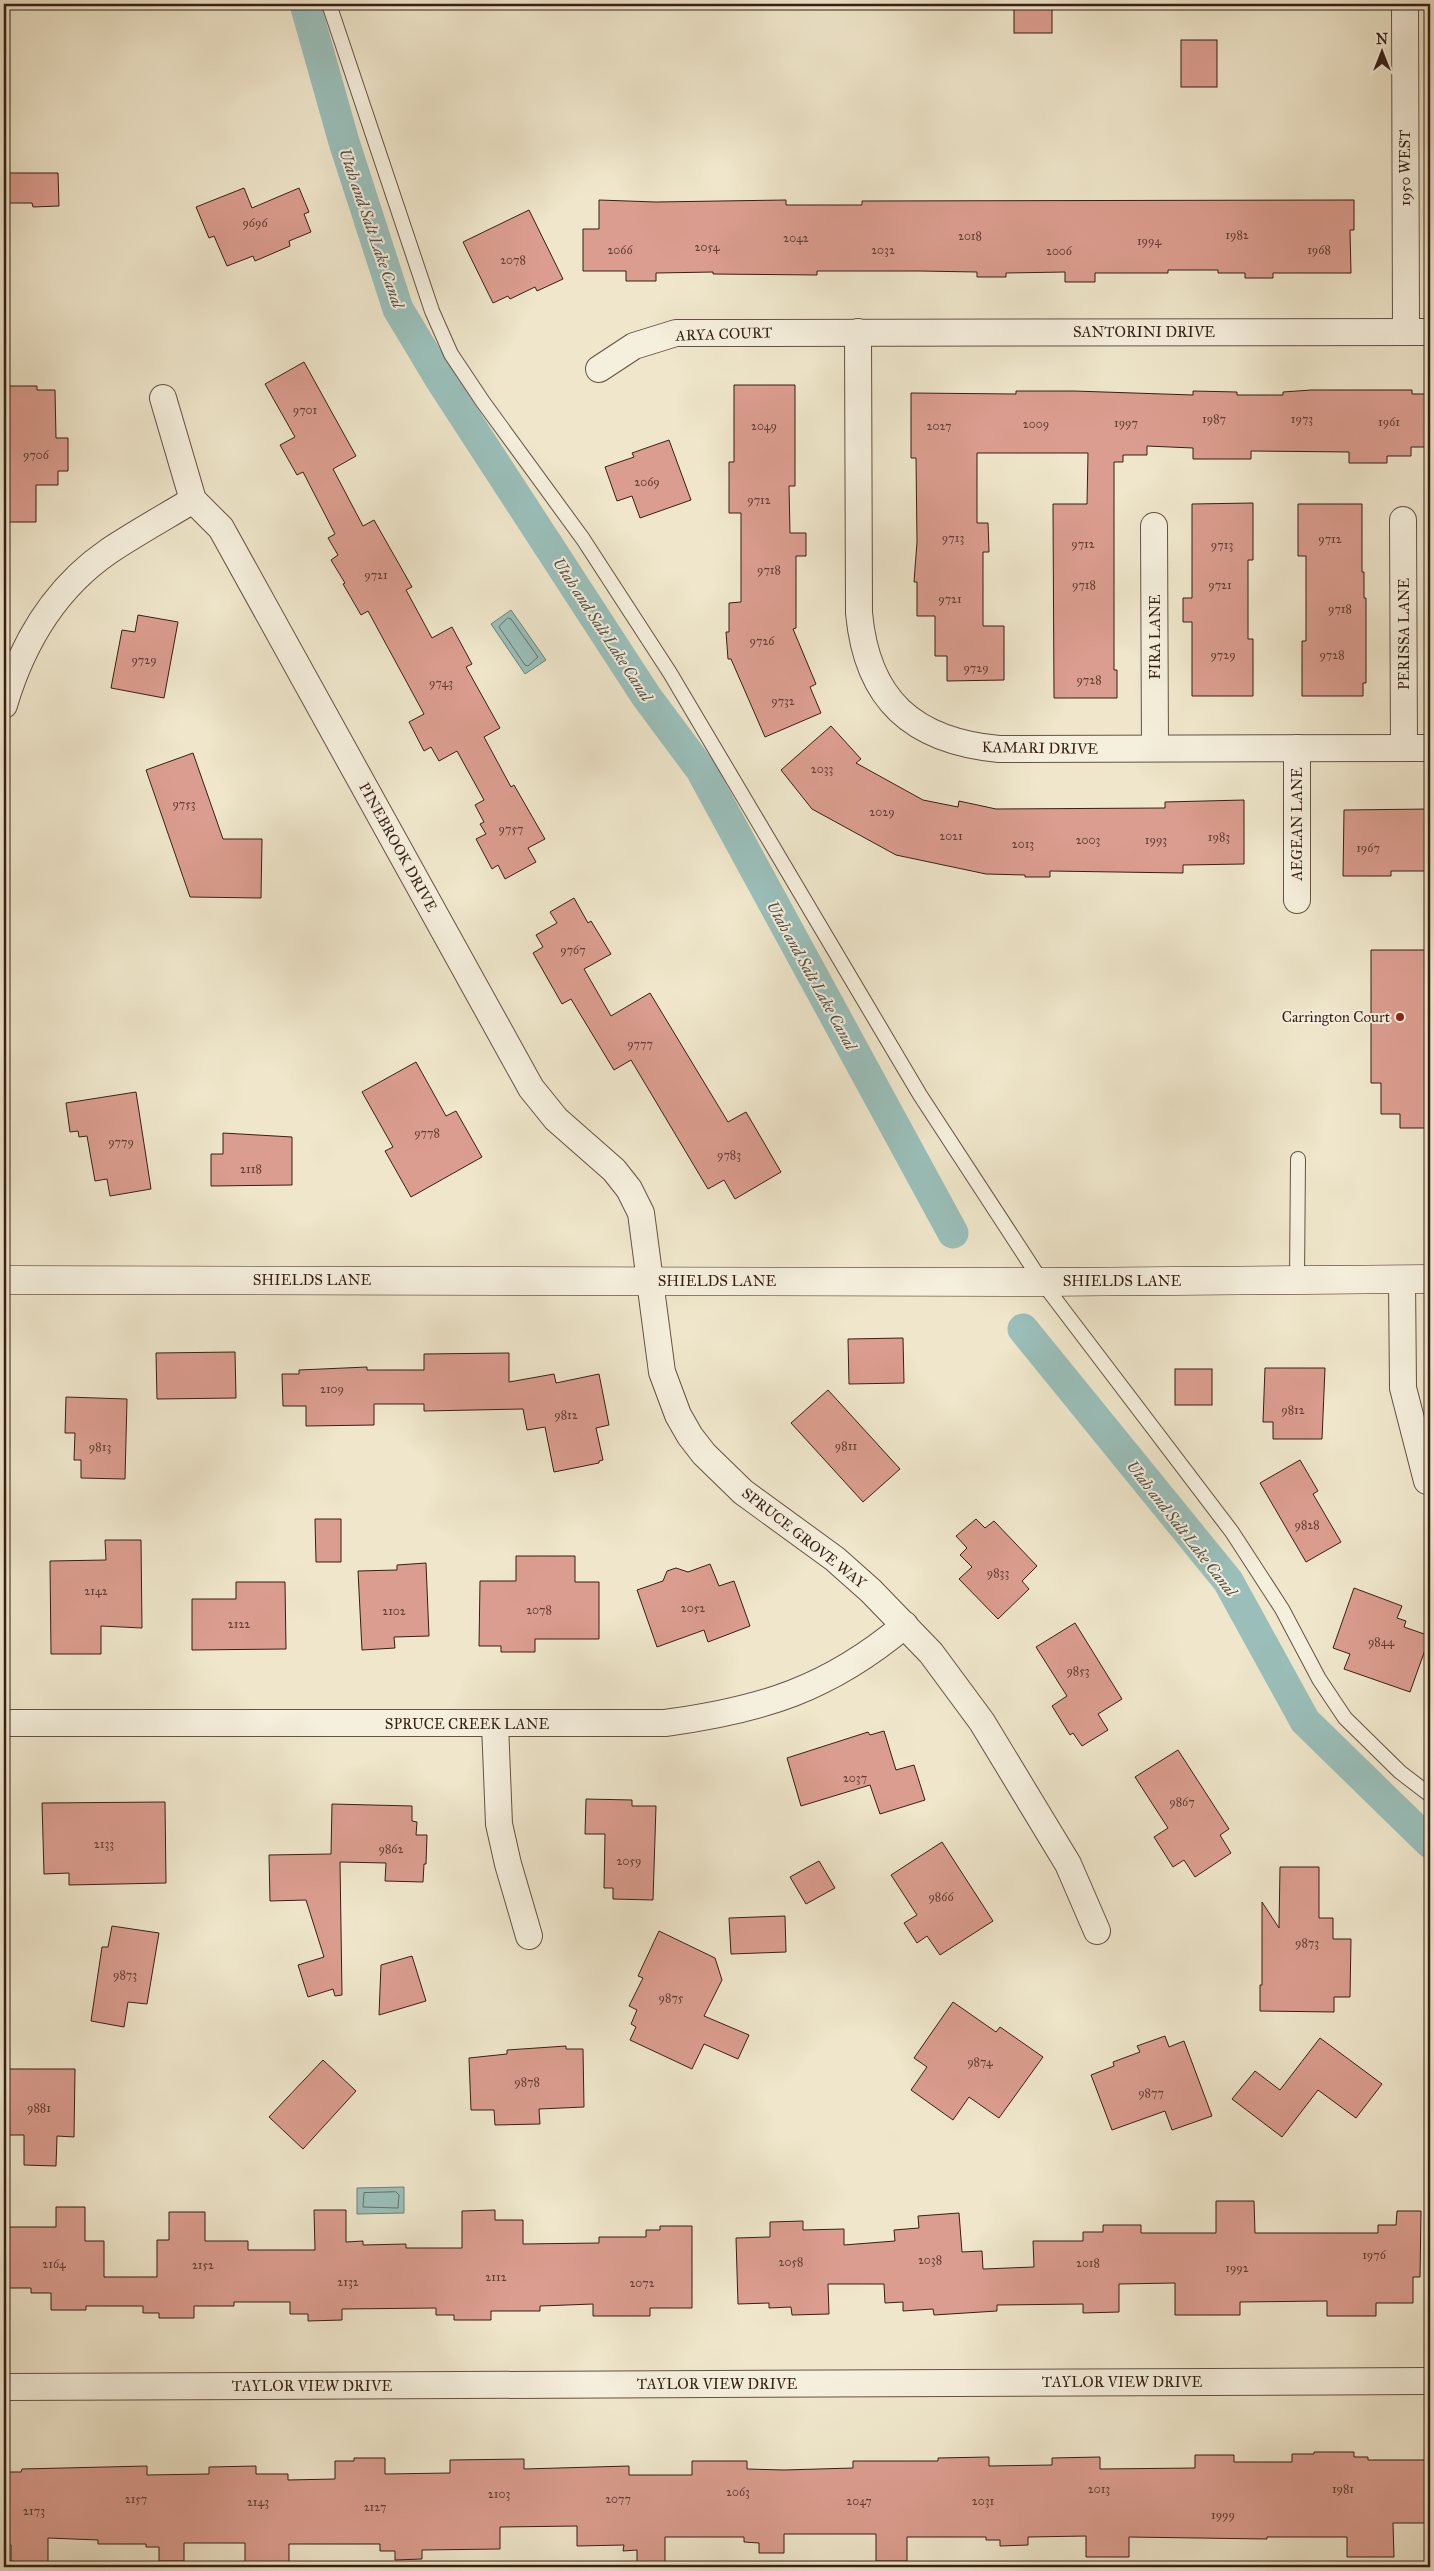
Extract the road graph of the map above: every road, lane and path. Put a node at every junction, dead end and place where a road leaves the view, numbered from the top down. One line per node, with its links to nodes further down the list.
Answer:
1 (329, 4): 22 (lane)
2 (1405, 4): 4 (street, 1950 WEST)
3 (858, 332): 4 (street, SANTORINI DRIVE); 5 (street, ARYA COURT); 11 (street, KAMARI DRIVE)
4 (1418, 332)
5 (599, 369)
6 (163, 398): 7 (street, PINEBROOK DRIVE)
7 (193, 500): 10 (street); 20 (street, PINEBROOK DRIVE)
8 (1403, 520): 13 (street, PERISSA LANE)
9 (1154, 526): 11 (street, FIRA LANE)
10 (4, 705)
11 (1155, 748): 12 (street, KAMARI DRIVE)
12 (1297, 748): 13 (street, KAMARI DRIVE); 15 (street, AEGEAN LANE)
13 (1404, 748): 14 (street, KAMARI DRIVE)
14 (1430, 748)
15 (1297, 900)
16 (1298, 1159): 21 (lane)
17 (1402, 1279): 18 (main road, SHIELDS LANE); 21 (main road, SHIELDS LANE); 23 (street)
18 (1430, 1279)
19 (4, 1280): 20 (main road, SHIELDS LANE)
20 (649, 1280): 22 (main road, SHIELDS LANE); 24 (street, SPRUCE GROVE WAY)
21 (1296, 1280): 22 (main road, SHIELDS LANE)
22 (1042, 1282): 27 (lane)
23 (1426, 1481)
24 (906, 1625): 26 (street, SPRUCE CREEK LANE); 28 (street, SPRUCE GROVE WAY)
25 (4, 1724): 26 (street, SPRUCE CREEK LANE)
26 (494, 1724): 29 (street)
27 (1430, 1795)
28 (1096, 1931)
29 (529, 1936)
30 (1430, 2381): 31 (street, TAYLOR VIEW DRIVE)
31 (4, 2387)

